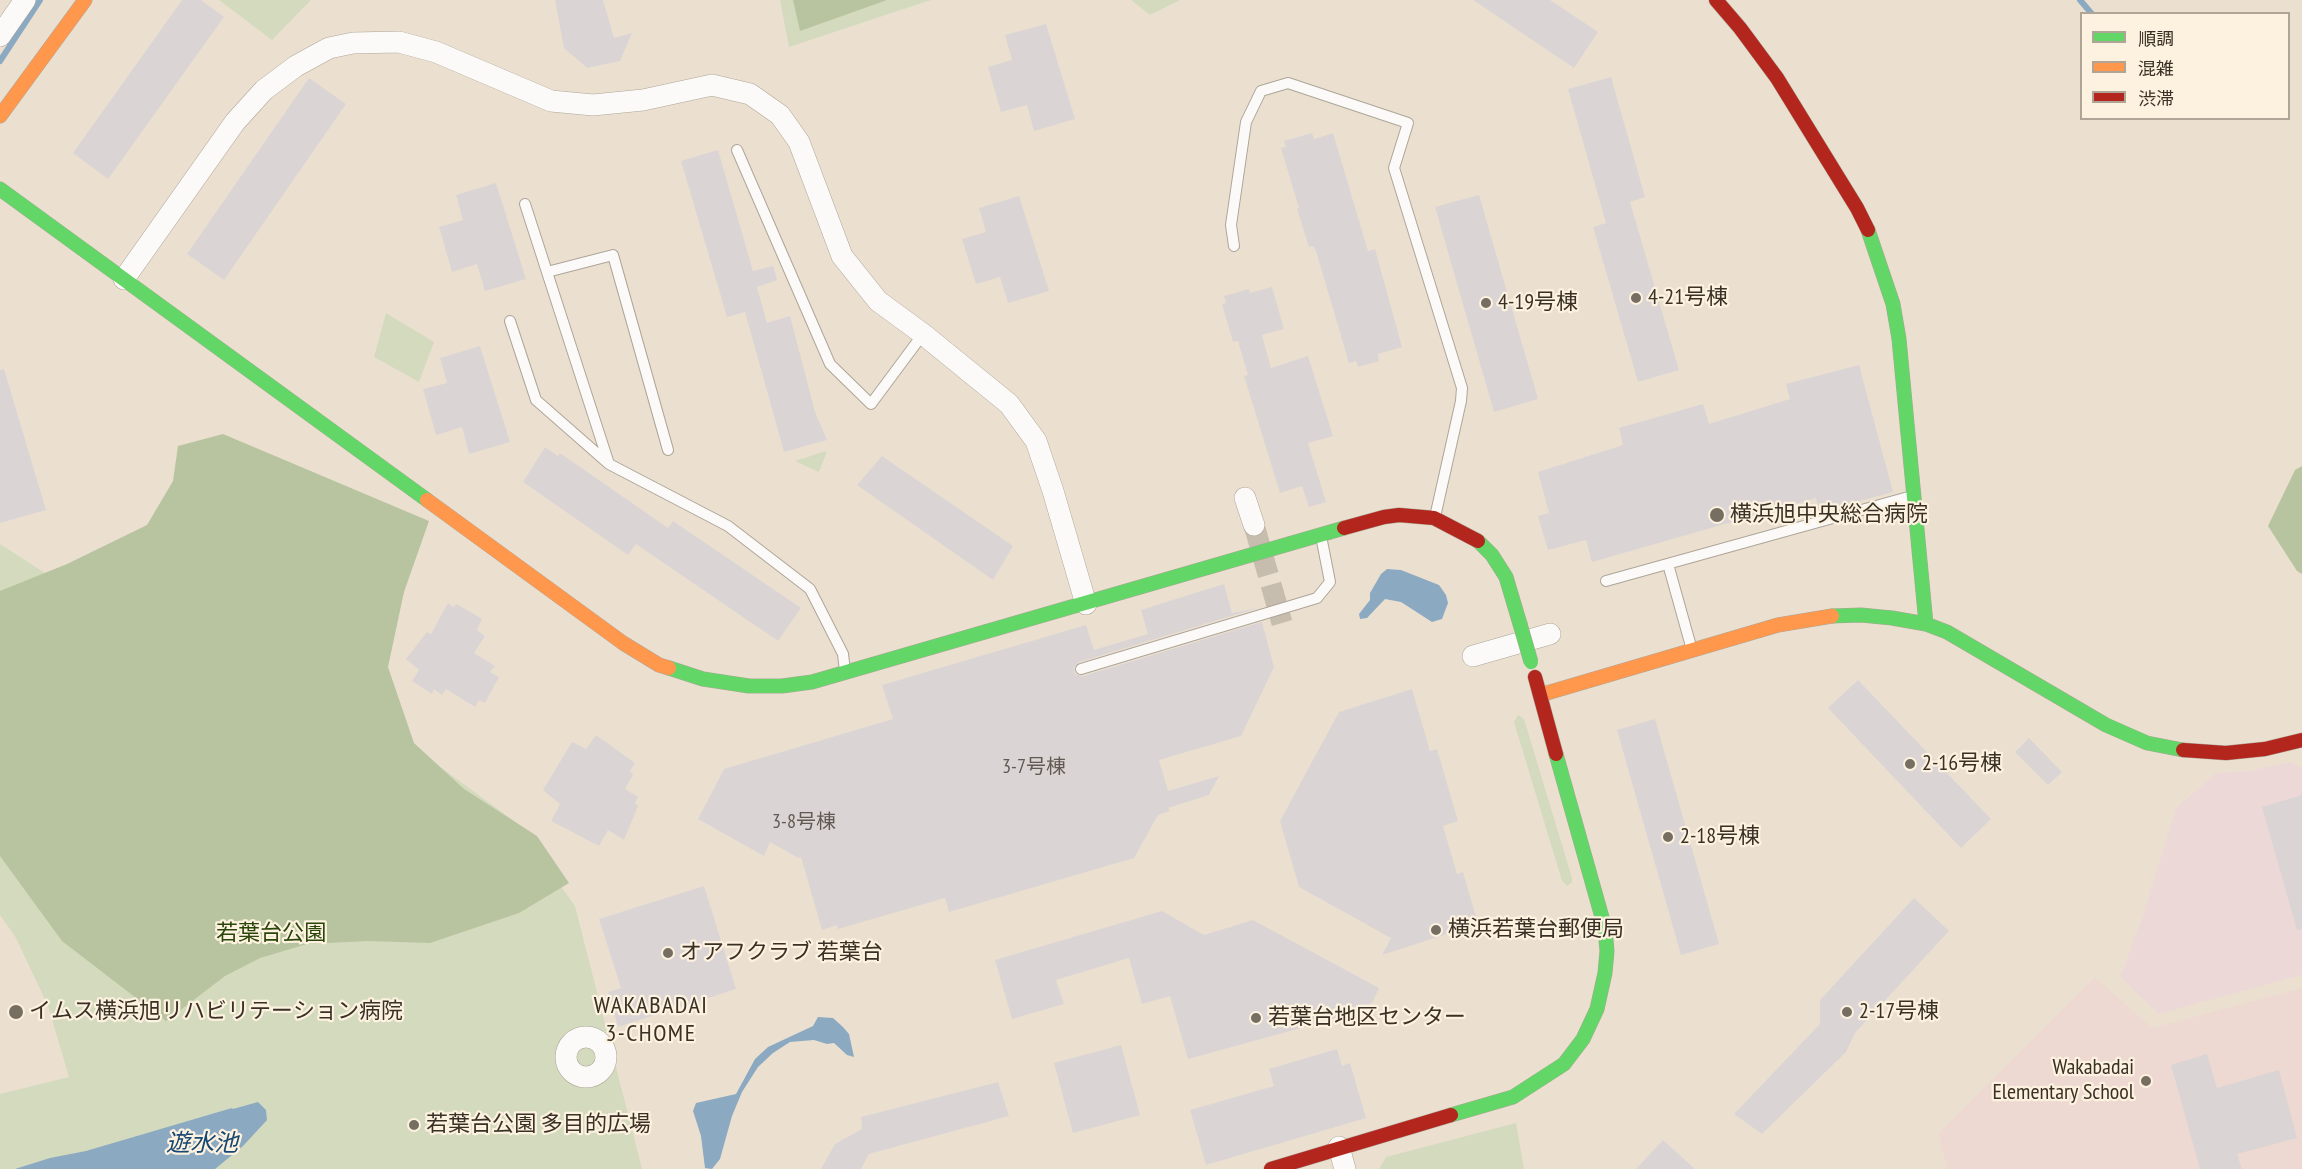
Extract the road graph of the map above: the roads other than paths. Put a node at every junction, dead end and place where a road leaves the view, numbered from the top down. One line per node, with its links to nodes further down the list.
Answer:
1 (25, 0): 4 (street)
2 (85, 0): 5 (street)
3 (1716, 0): 16 (street)
4 (0, 36)
5 (0, 116)
6 (737, 150): 13 (lane)
7 (0, 189): 11 (street)
8 (525, 204): 10 (lane)
9 (1234, 246): 18 (lane)
10 (547, 272): 14 (lane); 15 (lane)
11 (124, 279): 13 (street); 29 (street)
12 (510, 321): 15 (lane)
13 (923, 334): 23 (street)
14 (668, 450)
15 (609, 464): 29 (lane)
16 (1914, 496): 21 (lane); 24 (street)
17 (1245, 498): 19 (street)
18 (1434, 518): 20 (street); 30 (street, bridge)
19 (1254, 525)
20 (1321, 535): 23 (street); 28 (lane)
21 (1668, 564): 22 (lane); 26 (lane)
22 (1606, 581)
23 (1086, 604): 29 (street)
24 (1926, 624): 26 (street); 31 (street)
25 (1550, 634): 27 (street)
26 (1692, 650): 30 (street)
27 (1473, 656)
28 (1081, 669)
29 (845, 674)
30 (1540, 695): 32 (street)
31 (2302, 740)
32 (1339, 1148): 33 (street); 34 (street)
33 (1271, 1169)
34 (1345, 1169)

